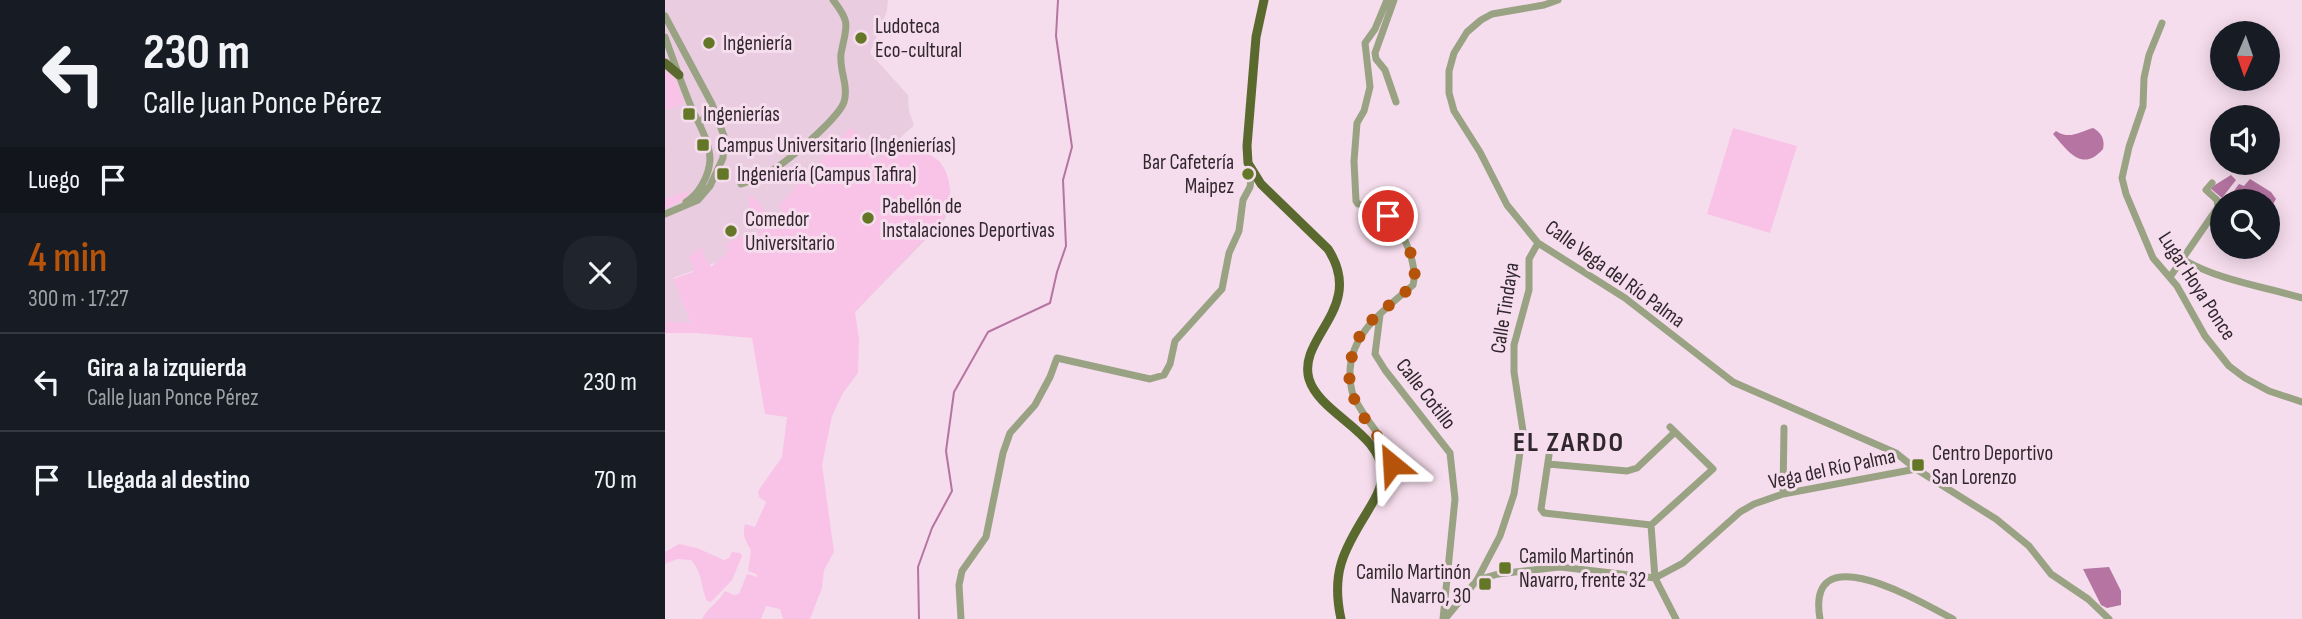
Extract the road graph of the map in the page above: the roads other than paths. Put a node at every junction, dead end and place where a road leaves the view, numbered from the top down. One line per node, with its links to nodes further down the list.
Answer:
1 (833, 0): 17 (street)
2 (1264, 0): 15 (main road)
3 (1387, 0): 24 (street)
4 (1394, 0): 11 (street)
5 (1558, 0): 20 (street, Calle Vega del Río Palma)
6 (665, 16): 12 (street)
7 (2162, 23): 22 (street, Lugar Hoya Ponce)
8 (665, 37): 10 (street)
9 (665, 63): 10 (main road)
10 (679, 75): 13 (street)
11 (1396, 102)
12 (718, 120): 13 (street); 14 (street); 18 (street)
13 (700, 124): 14 (street)
14 (704, 133): 18 (street)
15 (1252, 173): 28 (main road); 33 (street)
16 (2212, 183): 21 (street)
17 (741, 184)
18 (677, 209): 19 (street)
19 (665, 214)
20 (1538, 243): 27 (street, Calle Vega del Río Palma); 32 (street, Calle Tindaya)
21 (2184, 260): 22 (street); 23 (street)
22 (2170, 277): 25 (street, Lugar Hoya Ponce)
23 (2302, 298)
24 (1380, 314): 28 (street); 35 (street, Calle Cotillo)
25 (2302, 402)
26 (1784, 428): 29 (street)
27 (1916, 469): 29 (street, Vega del Río Palma); 39 (street, Calle Vega del Río Palma)
28 (1382, 474): 34 (main road)
29 (1783, 494): 31 (street, Vega del Río Palma)
30 (1651, 525): 30 (street); 31 (street)
31 (1655, 578): 32 (street); 36 (street)
32 (1477, 580): 35 (street, Calle Tindaya)
33 (961, 619)
34 (1341, 619)
35 (1444, 619)
36 (1676, 619)
37 (1820, 619): 38 (street)
38 (1953, 619)
39 (2109, 619)

